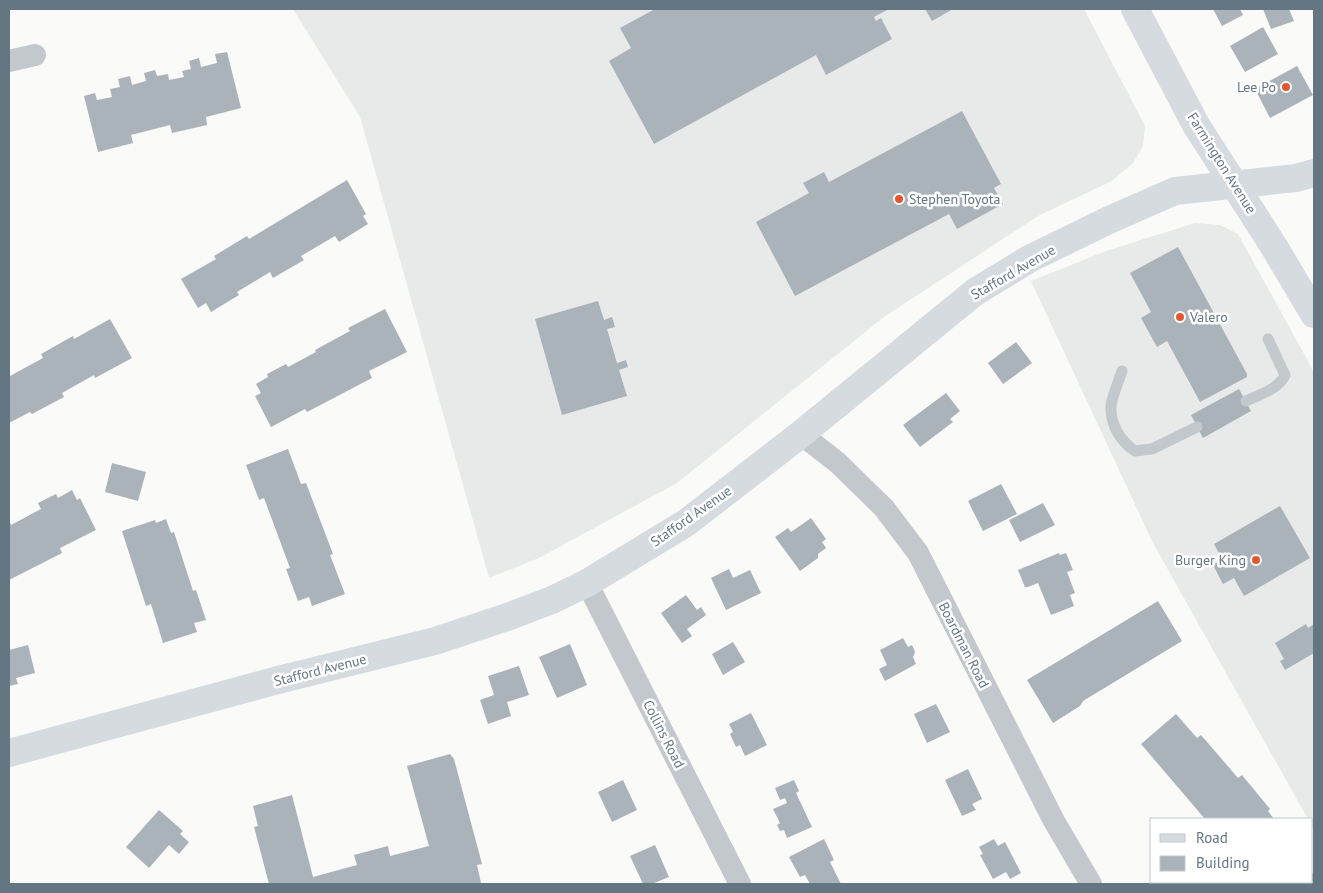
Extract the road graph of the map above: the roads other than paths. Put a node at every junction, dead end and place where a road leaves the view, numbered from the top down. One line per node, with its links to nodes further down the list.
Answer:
1 (1135, 9): 5 (main road, Farmington Avenue)
2 (35, 55): 3 (street)
3 (9, 61)
4 (1314, 173): 5 (main road, Stafford Avenue)
5 (1235, 185): 6 (main road, Farmington Avenue); 11 (main road, Stafford Avenue)
6 (1314, 314)
7 (1268, 339): 9 (lane)
8 (1122, 371): 10 (lane)
9 (1246, 401)
10 (1197, 427)
11 (801, 434): 12 (main road, Stafford Avenue); 15 (street, Boardman Road)
12 (587, 584): 13 (main road, Stafford Avenue); 14 (street, Collins Road)
13 (9, 753)
14 (740, 884)
15 (1091, 884)

